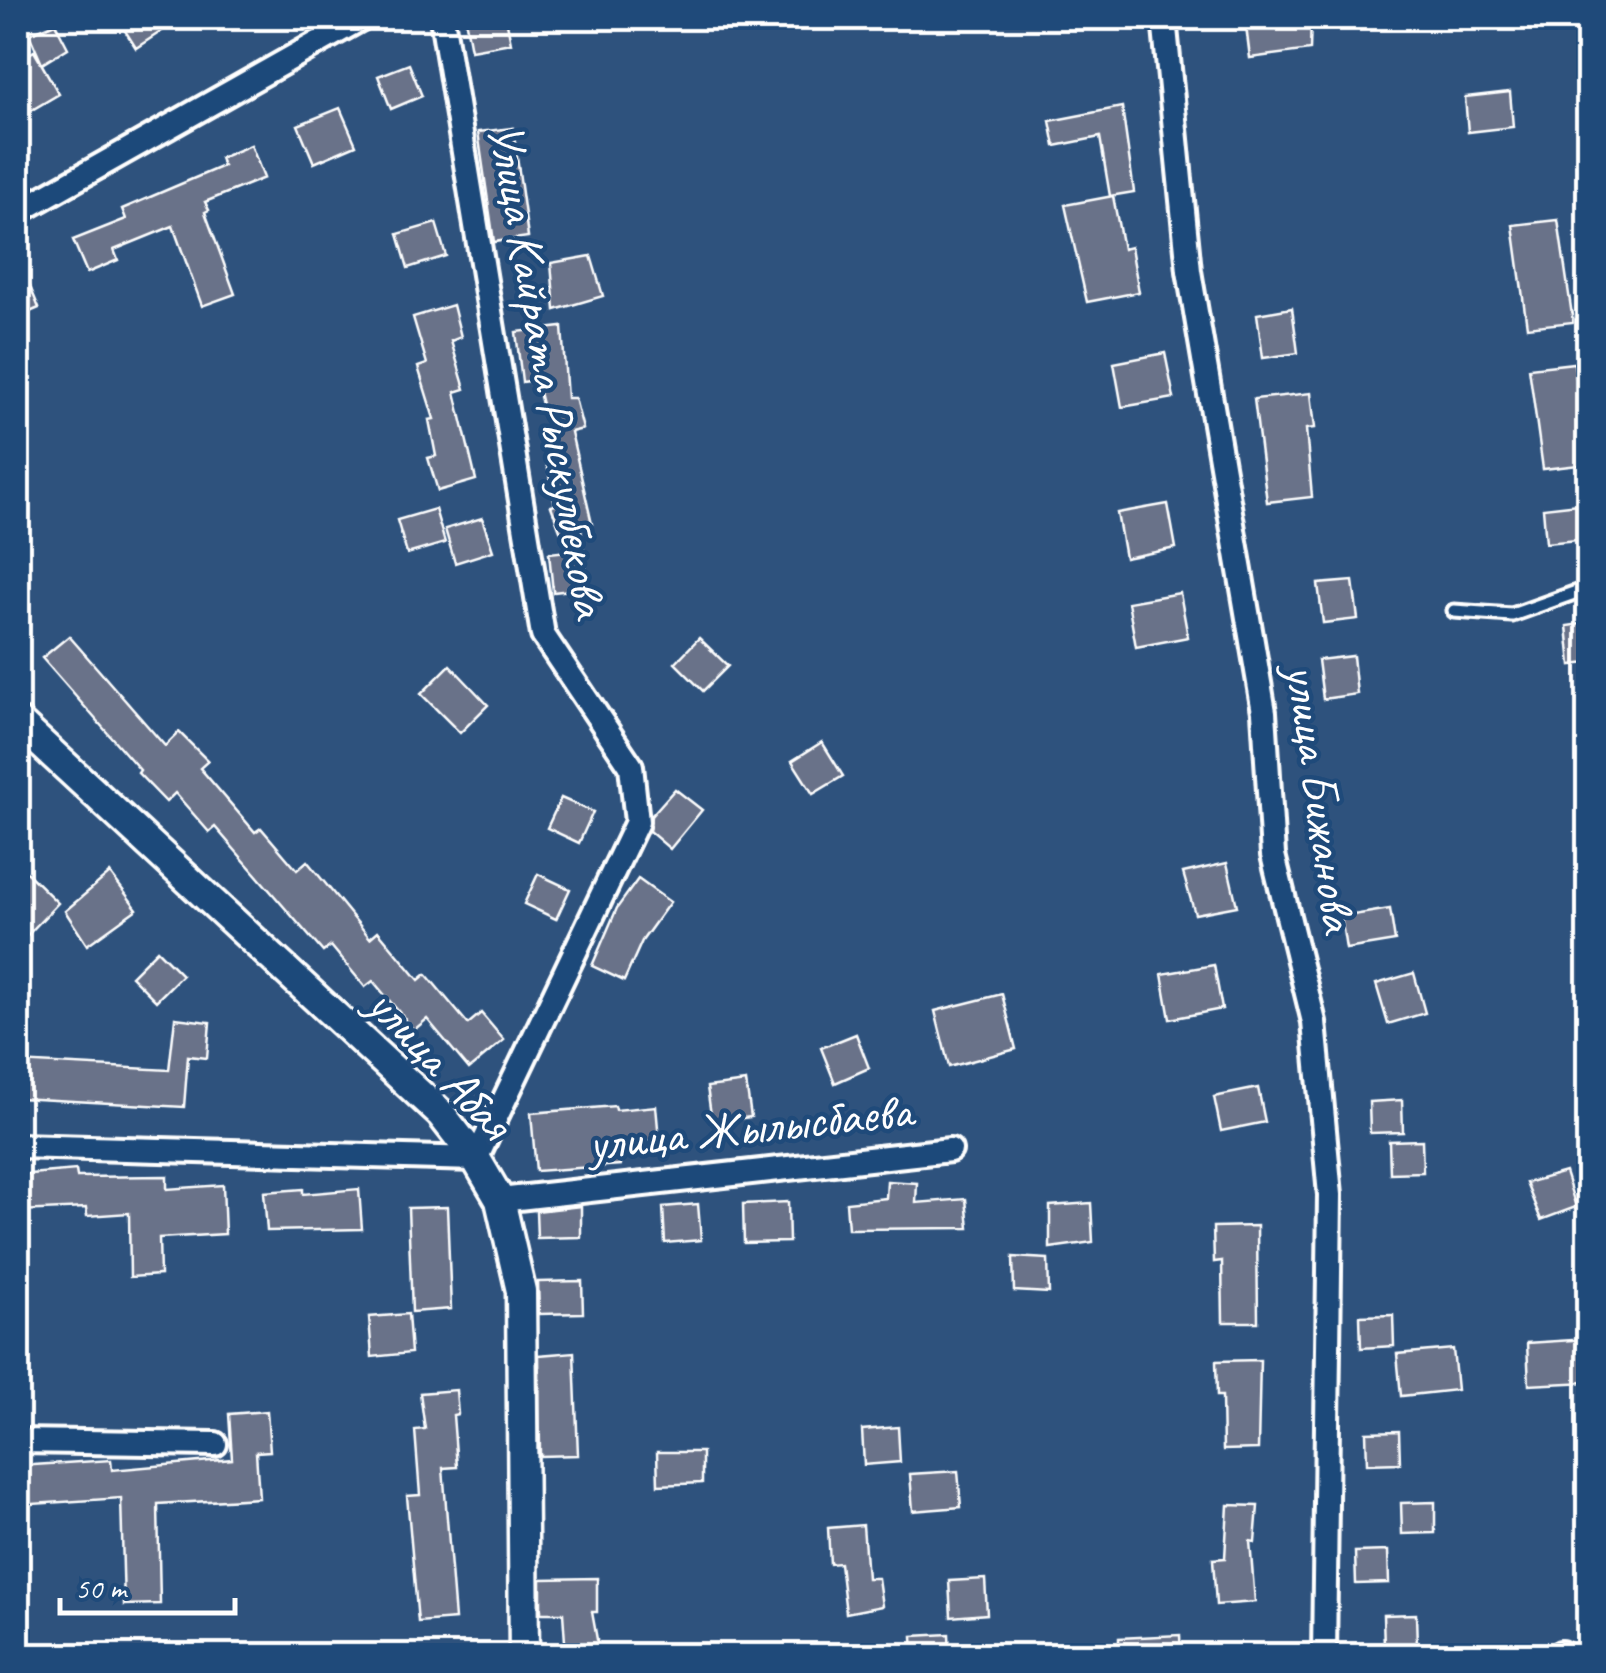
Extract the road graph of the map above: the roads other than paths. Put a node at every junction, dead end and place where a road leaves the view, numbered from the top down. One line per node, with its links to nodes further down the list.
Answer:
1 (362, 18): 4 (street)
2 (442, 18): 10 (street, Улица Кайрата Рыскулбекова)
3 (1164, 18): 15 (street, улица Бижанова)
4 (18, 212)
5 (1588, 588): 6 (lane)
6 (1454, 612)
7 (18, 722): 10 (street, улица Абая)
8 (18, 1146): 10 (street)
9 (950, 1150): 11 (street, улица Жылысбаева)
10 (476, 1159): 11 (street, улица Абая)
11 (500, 1200): 14 (street, улица Абая)
12 (18, 1441): 13 (street)
13 (215, 1444)
14 (524, 1656)
15 (1324, 1656)

